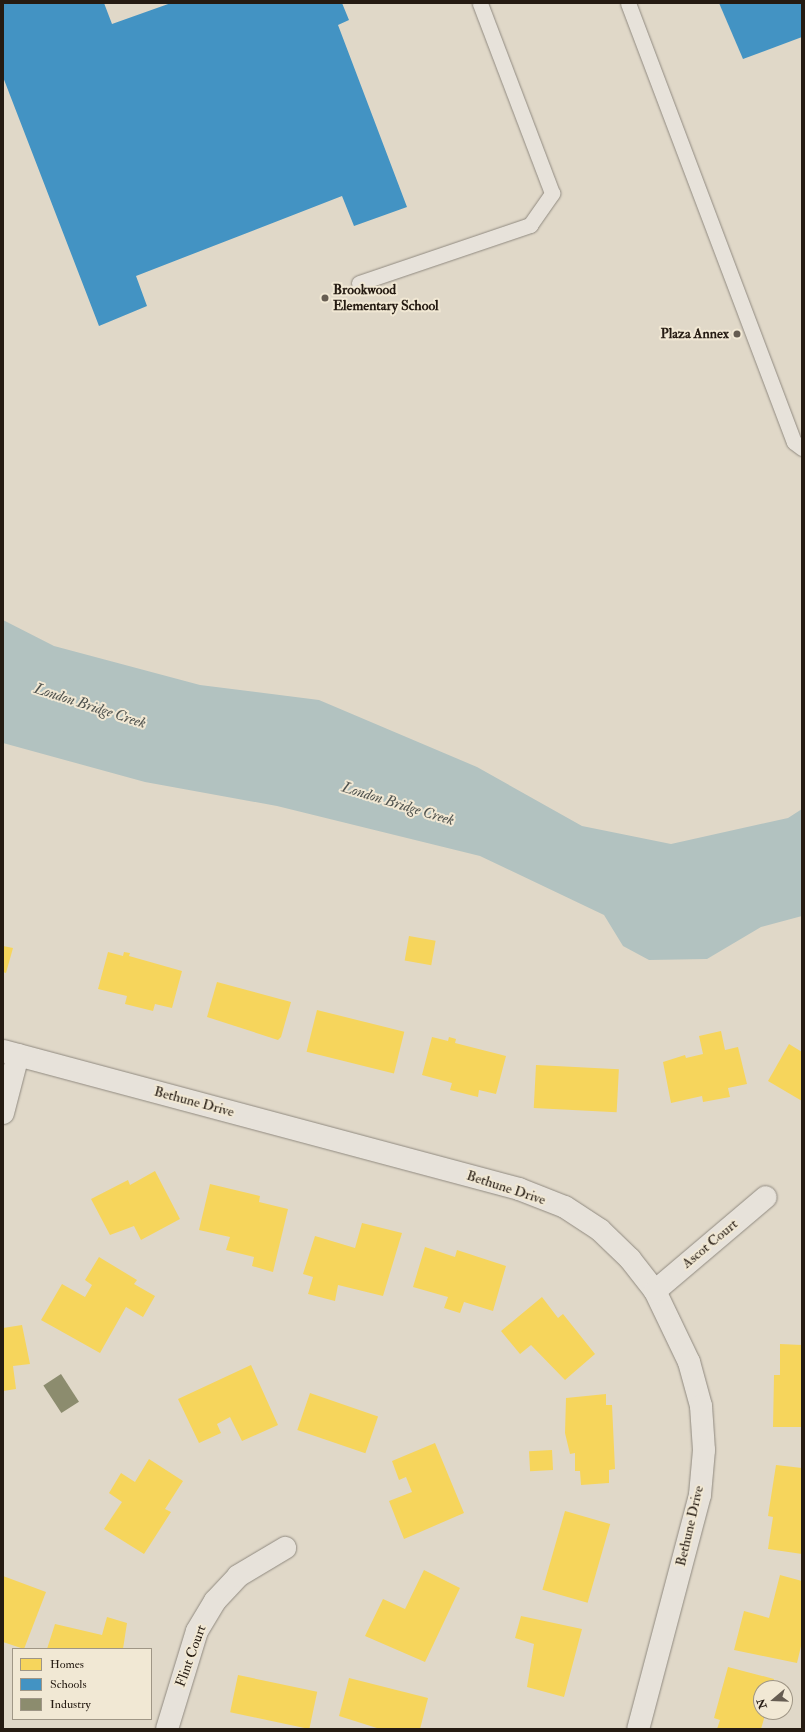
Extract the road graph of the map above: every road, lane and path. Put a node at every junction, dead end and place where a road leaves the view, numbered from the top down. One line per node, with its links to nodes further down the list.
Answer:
1 (480, 3): 3 (lane)
2 (628, 3): 4 (lane)
3 (359, 283)
4 (802, 448)
5 (11, 1053): 6 (street); 8 (street, Bethune Drive)
6 (3, 1113)
7 (766, 1197): 8 (street, Ascot Court)
8 (655, 1291): 11 (street, Bethune Drive)
9 (285, 1548): 10 (street, Flint Court)
10 (167, 1729)
11 (638, 1729)

